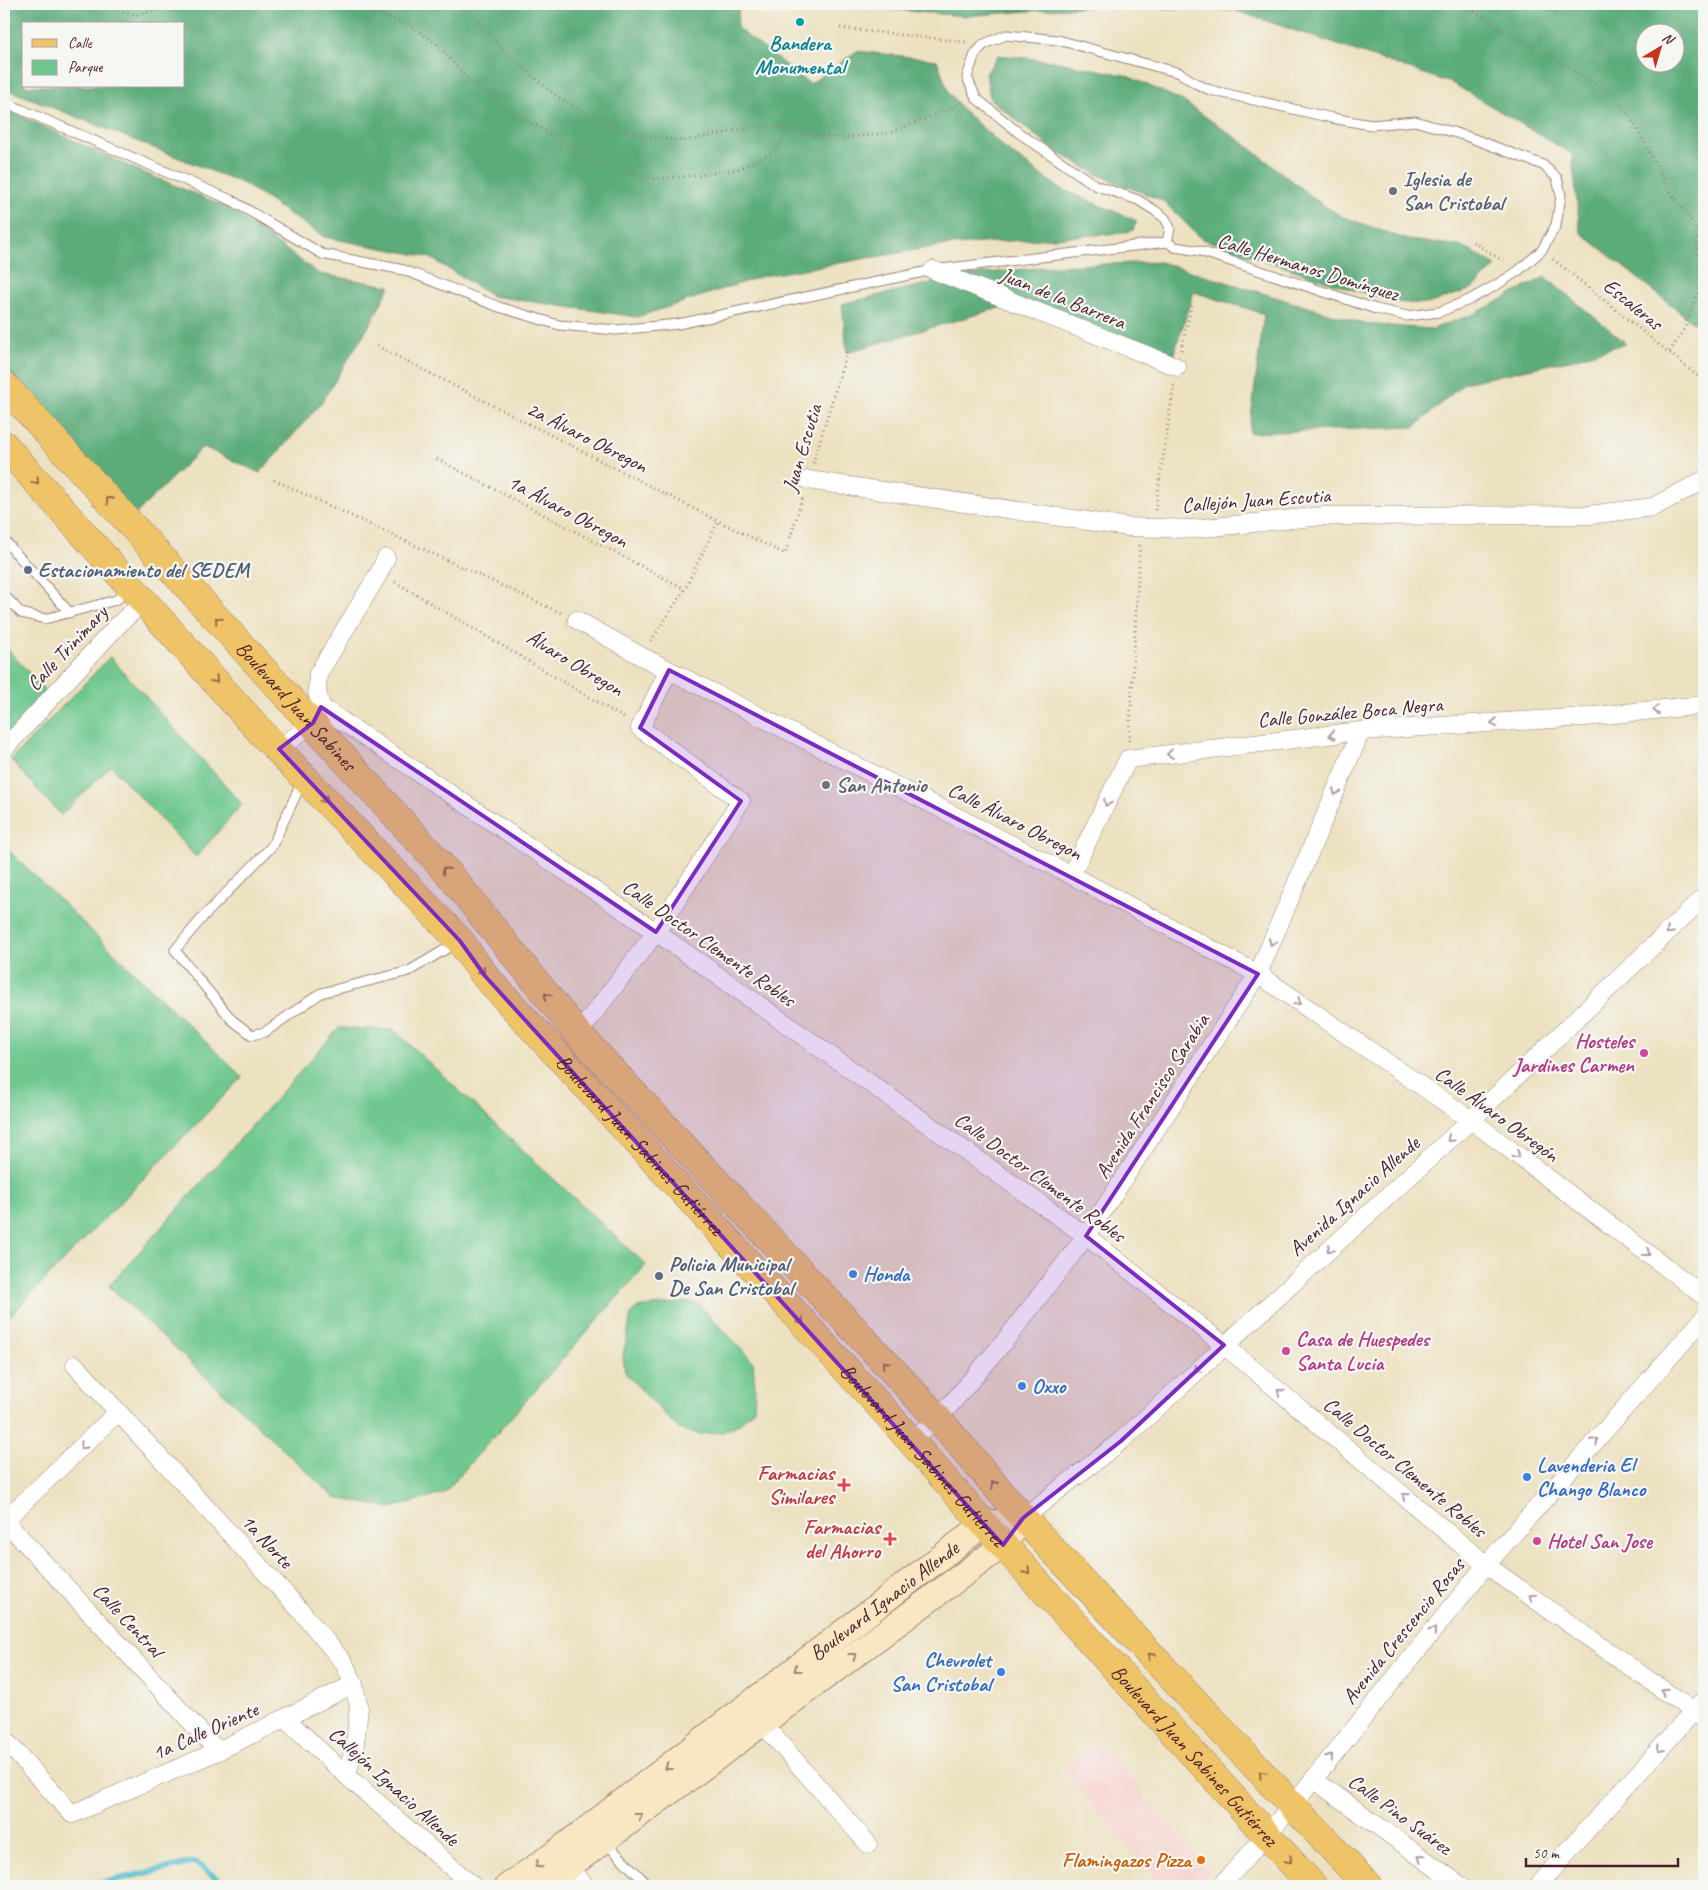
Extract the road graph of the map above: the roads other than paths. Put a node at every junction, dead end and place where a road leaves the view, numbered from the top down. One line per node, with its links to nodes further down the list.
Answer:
1 (4, 102): 3 (lane)
2 (1167, 242): 2 (lane, Calle Hermanos Domínguez); 3 (lane)
3 (933, 270): 4 (street, Juan de la Barrera)
4 (1177, 367)
5 (4, 385): 17 (main road, Boulevard Juan Sabines, one-way to 5)
6 (4, 445): 12 (main road, Boulevard Juan Sabines, one-way to 12)
7 (808, 480): 8 (street, Callejón Juan Escutia)
8 (1704, 480)
9 (4, 540): 13 (lane)
10 (382, 566): 17 (street)
11 (4, 594): 13 (lane)
12 (138, 594): 13 (lane); 19 (street, Calle Trinimary); 20 (main road, Boulevard Juan Sabines, one-way to 20)
13 (70, 613)
14 (577, 620): 15 (street, Calle Álvaro Obregon)
15 (669, 670): 22 (street, Calle Álvaro Obregon); 24 (street)
16 (1704, 706): 18 (street, Calle González Boca Negra, one-way to 18)
17 (317, 715): 20 (street); 24 (street, Calle Doctor Clemente Robles); 28 (main road, Boulevard Juan Sabines, one-way to 17)
18 (1361, 731): 22 (street, Calle González Boca Negra, one-way to 22); 26 (street, Avenida Francisco Sarabia, one-way to 26)
19 (4, 749)
20 (278, 749): 21 (main road, Boulevard Juan Sabines)
21 (305, 777): 25 (main road, Boulevard Juan Sabines, one-way to 25); 25 (lane)
22 (1071, 875): 26 (street, Calle Álvaro Obregon)
23 (1704, 897): 29 (street, Avenida Ignacio Allende, one-way to 29)
24 (656, 932): 28 (street); 30 (street, Calle Doctor Clemente Robles)
25 (460, 941): 27 (main road, Boulevard Juan Sabines, one-way to 27)
26 (1258, 974): 29 (street, Calle Álvaro Obregón, one-way to 29); 30 (street, Avenida Francisco Sarabia)
27 (533, 1026): 37 (main road, Boulevard Juan Sabines Gutiérrez, one-way to 37)
28 (578, 1034): 36 (main road, Boulevard Juan Sabines Gutiérrez, one-way to 28)
29 (1471, 1120): 31 (street, Calle Álvaro Obregón, one-way to 31); 33 (street, Avenida Ignacio Allende, one-way to 33)
30 (1086, 1236): 33 (street, Calle Doctor Clemente Robles); 36 (street, Avenida Francisco Sarabia)
31 (1704, 1296)
32 (1704, 1318): 42 (street, Avenida Crescencio Rosas, one-way to 32)
33 (1224, 1345): 38 (street, Avenida Ignacio Allende, one-way to 38); 42 (street, Calle Doctor Clemente Robles, one-way to 33)
34 (75, 1364): 35 (street, 1a Norte)
35 (118, 1412): 39 (street, one-way to 39); 43 (street, 1a Norte)
36 (938, 1420): 37 (street, Avenida Francisco Sarabia); 38 (main road, Boulevard Juan Sabines Gutiérrez, one-way to 36)
37 (910, 1441): 40 (main road, Boulevard Juan Sabines Gutiérrez)
38 (1023, 1518): 40 (main road, Boulevard Ignacio Allende); 41 (main road, Boulevard Ignacio Allende); 51 (main road, Boulevard Juan Sabines Gutiérrez, one-way to 38)
39 (4, 1521): 48 (street, Calle Central)
40 (984, 1524): 41 (main road, Boulevard Juan Sabines Gutiérrez); 57 (main road, Boulevard Ignacio Allende, one-way to 57)
41 (1003, 1545): 46 (main road, Boulevard Ignacio Allende, one-way to 41); 52 (main road, Boulevard Juan Sabines Gutiérrez, one-way to 52)
42 (1486, 1565): 44 (street, Calle Doctor Clemente Robles, one-way to 42); 50 (street, Avenida Crescencio Rosas, one-way to 42)
43 (354, 1684): 45 (street, 1a Calle Oriente); 49 (street, 1a Norte)
44 (1701, 1710): 64 (street, one-way to 64)
45 (286, 1719): 48 (street, 1a Calle Oriente); 49 (street, Callejón Ignacio Allende)
46 (762, 1723): 53 (main road, Boulevard Ignacio Allende, one-way to 46); 54 (street)
47 (4, 1740): 48 (street, 1a Calle Oriente)
48 (218, 1751)
49 (346, 1776): 56 (street, Callejón Ignacio Allende)
50 (1313, 1779): 51 (street, Avenida Crescencio Rosas); 63 (street, Calle Pino Suárez, one-way to 50)
51 (1292, 1806): 52 (street, Avenida Crescencio Rosas); 62 (main road, Boulevard Juan Sabines Gutiérrez)
52 (1265, 1835): 60 (street, Avenida Crescencio Rosas); 61 (main road, Boulevard Juan Sabines Gutiérrez, one-way to 61)
53 (605, 1841): 55 (main road, Boulevard Ignacio Allende); 59 (lane)
54 (868, 1844)
55 (578, 1877): 58 (main road, Boulevard Ignacio Allende)
56 (473, 1886)
57 (508, 1886)
58 (543, 1886)
59 (649, 1886)
60 (1221, 1886)
61 (1314, 1886)
62 (1368, 1886)
63 (1461, 1886)
64 (1538, 1886)

